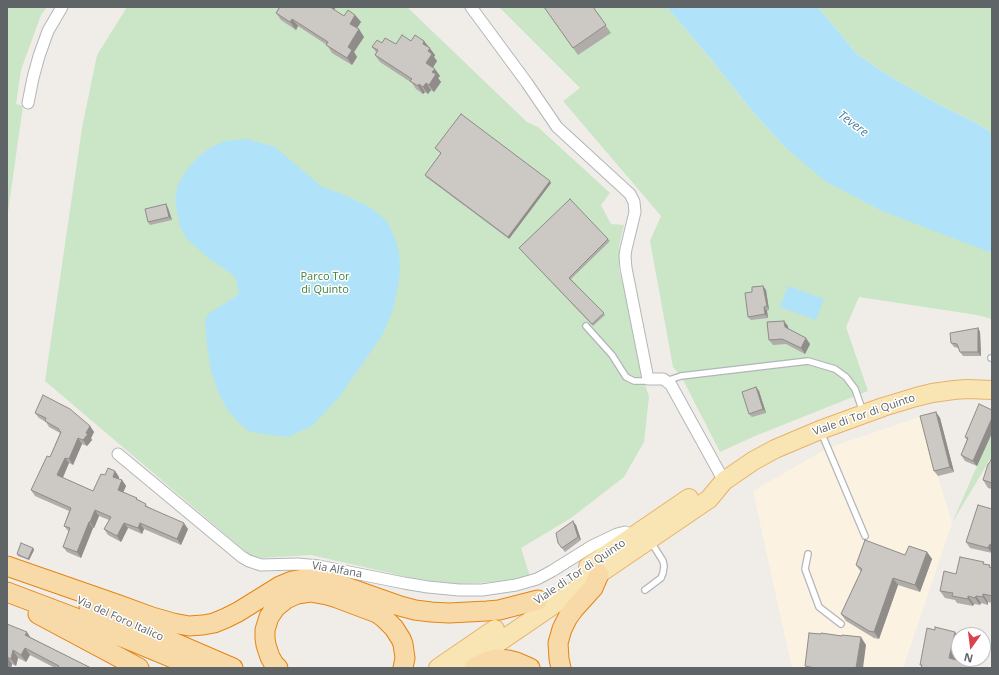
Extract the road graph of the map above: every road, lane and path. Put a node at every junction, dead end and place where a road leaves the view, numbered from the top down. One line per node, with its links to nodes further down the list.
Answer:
1 (62, 7): 3 (street)
2 (471, 7): 5 (street)
3 (28, 103)
4 (586, 326): 5 (lane)
5 (648, 379): 6 (street)
6 (666, 381): 8 (lane); 11 (street)
7 (992, 390): 8 (main road, Viale di Tor di Quinto)
8 (864, 414): 9 (main road, Viale di Tor di Quinto)
9 (820, 430): 11 (main road, Viale di Tor di Quinto); 12 (lane)
10 (118, 454): 14 (street, Via Alfana)
11 (724, 481): 13 (main road, Viale di Tor di Quinto)
12 (865, 536)
13 (641, 538): 14 (street, Via Alfana); 16 (main road, Viale di Tor di Quinto); 18 (lane)
14 (584, 551): 16 (street)
15 (808, 554): 22 (lane)
16 (601, 565): 21 (main road, Viale di Tor di Quinto); 29 (main road, Viale di Tor di Quinto); 32 (highway)
17 (7, 567): 21 (highway); 25 (highway, Via del Foro Italico)
18 (645, 590)
19 (7, 592): 24 (highway, Via del Foro Italico)
20 (7, 596): 23 (highway)
21 (538, 600): 28 (main road, Viale di Tor di Quinto)
22 (841, 624)
23 (139, 668)
24 (196, 668)
25 (233, 668)
26 (278, 668): 27 (highway)
27 (403, 668)
28 (438, 668)
29 (461, 668)
30 (474, 668): 31 (highway)
31 (530, 668)
32 (561, 668)

